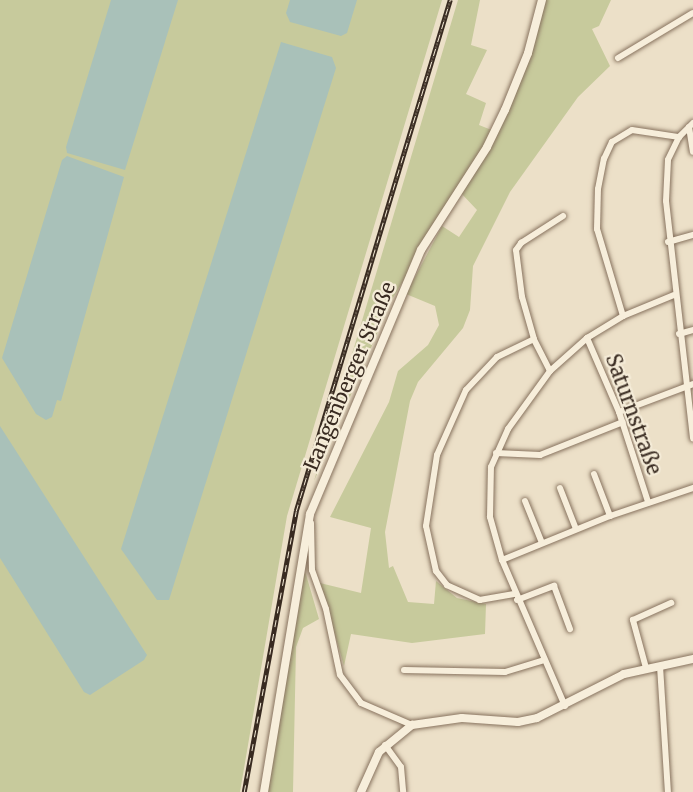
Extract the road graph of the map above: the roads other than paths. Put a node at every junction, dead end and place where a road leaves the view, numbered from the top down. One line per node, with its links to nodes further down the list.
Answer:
1 (542, 0): 27 (main road, Langenberger Straße)
2 (693, 13): 3 (street)
3 (618, 58)
4 (691, 125): 5 (street); 6 (street)
5 (679, 137): 9 (street); 11 (street)
6 (693, 152)
7 (563, 216): 15 (street)
8 (693, 235): 9 (street)
9 (668, 242): 10 (street)
10 (674, 295): 11 (street); 13 (street)
11 (622, 316): 14 (street)
12 (693, 330): 13 (street)
13 (679, 334): 17 (street)
14 (587, 338): 16 (street); 18 (street, Saturnstraße)
15 (534, 339): 16 (street); 32 (street)
16 (550, 370): 21 (street)
17 (689, 385): 18 (street); 20 (street)
18 (619, 412): 19 (street, Saturnstraße)
19 (622, 422): 21 (street); 26 (street, Saturnstraße)
20 (693, 438)
21 (496, 453): 31 (street)
22 (594, 474): 28 (street)
23 (560, 488): 29 (street)
24 (693, 488): 26 (street)
25 (525, 501): 30 (street)
26 (648, 501): 28 (street)
27 (310, 514): 41 (street); 43 (main road, Langenberger Straße)
28 (610, 516): 29 (street)
29 (576, 529): 30 (street)
30 (542, 543): 31 (street)
31 (502, 560): 32 (street)
32 (516, 597): 34 (street); 36 (street)
33 (671, 603): 38 (street)
34 (570, 629)
35 (693, 659): 37 (street)
36 (542, 660): 39 (street); 40 (street)
37 (660, 666): 38 (street); 46 (street)
38 (646, 668): 40 (street)
39 (404, 670)
40 (564, 705): 41 (street)
41 (412, 725): 42 (street)
42 (385, 746): 44 (street); 45 (street)
43 (264, 792)
44 (361, 792)
45 (404, 792)
46 (668, 792)

